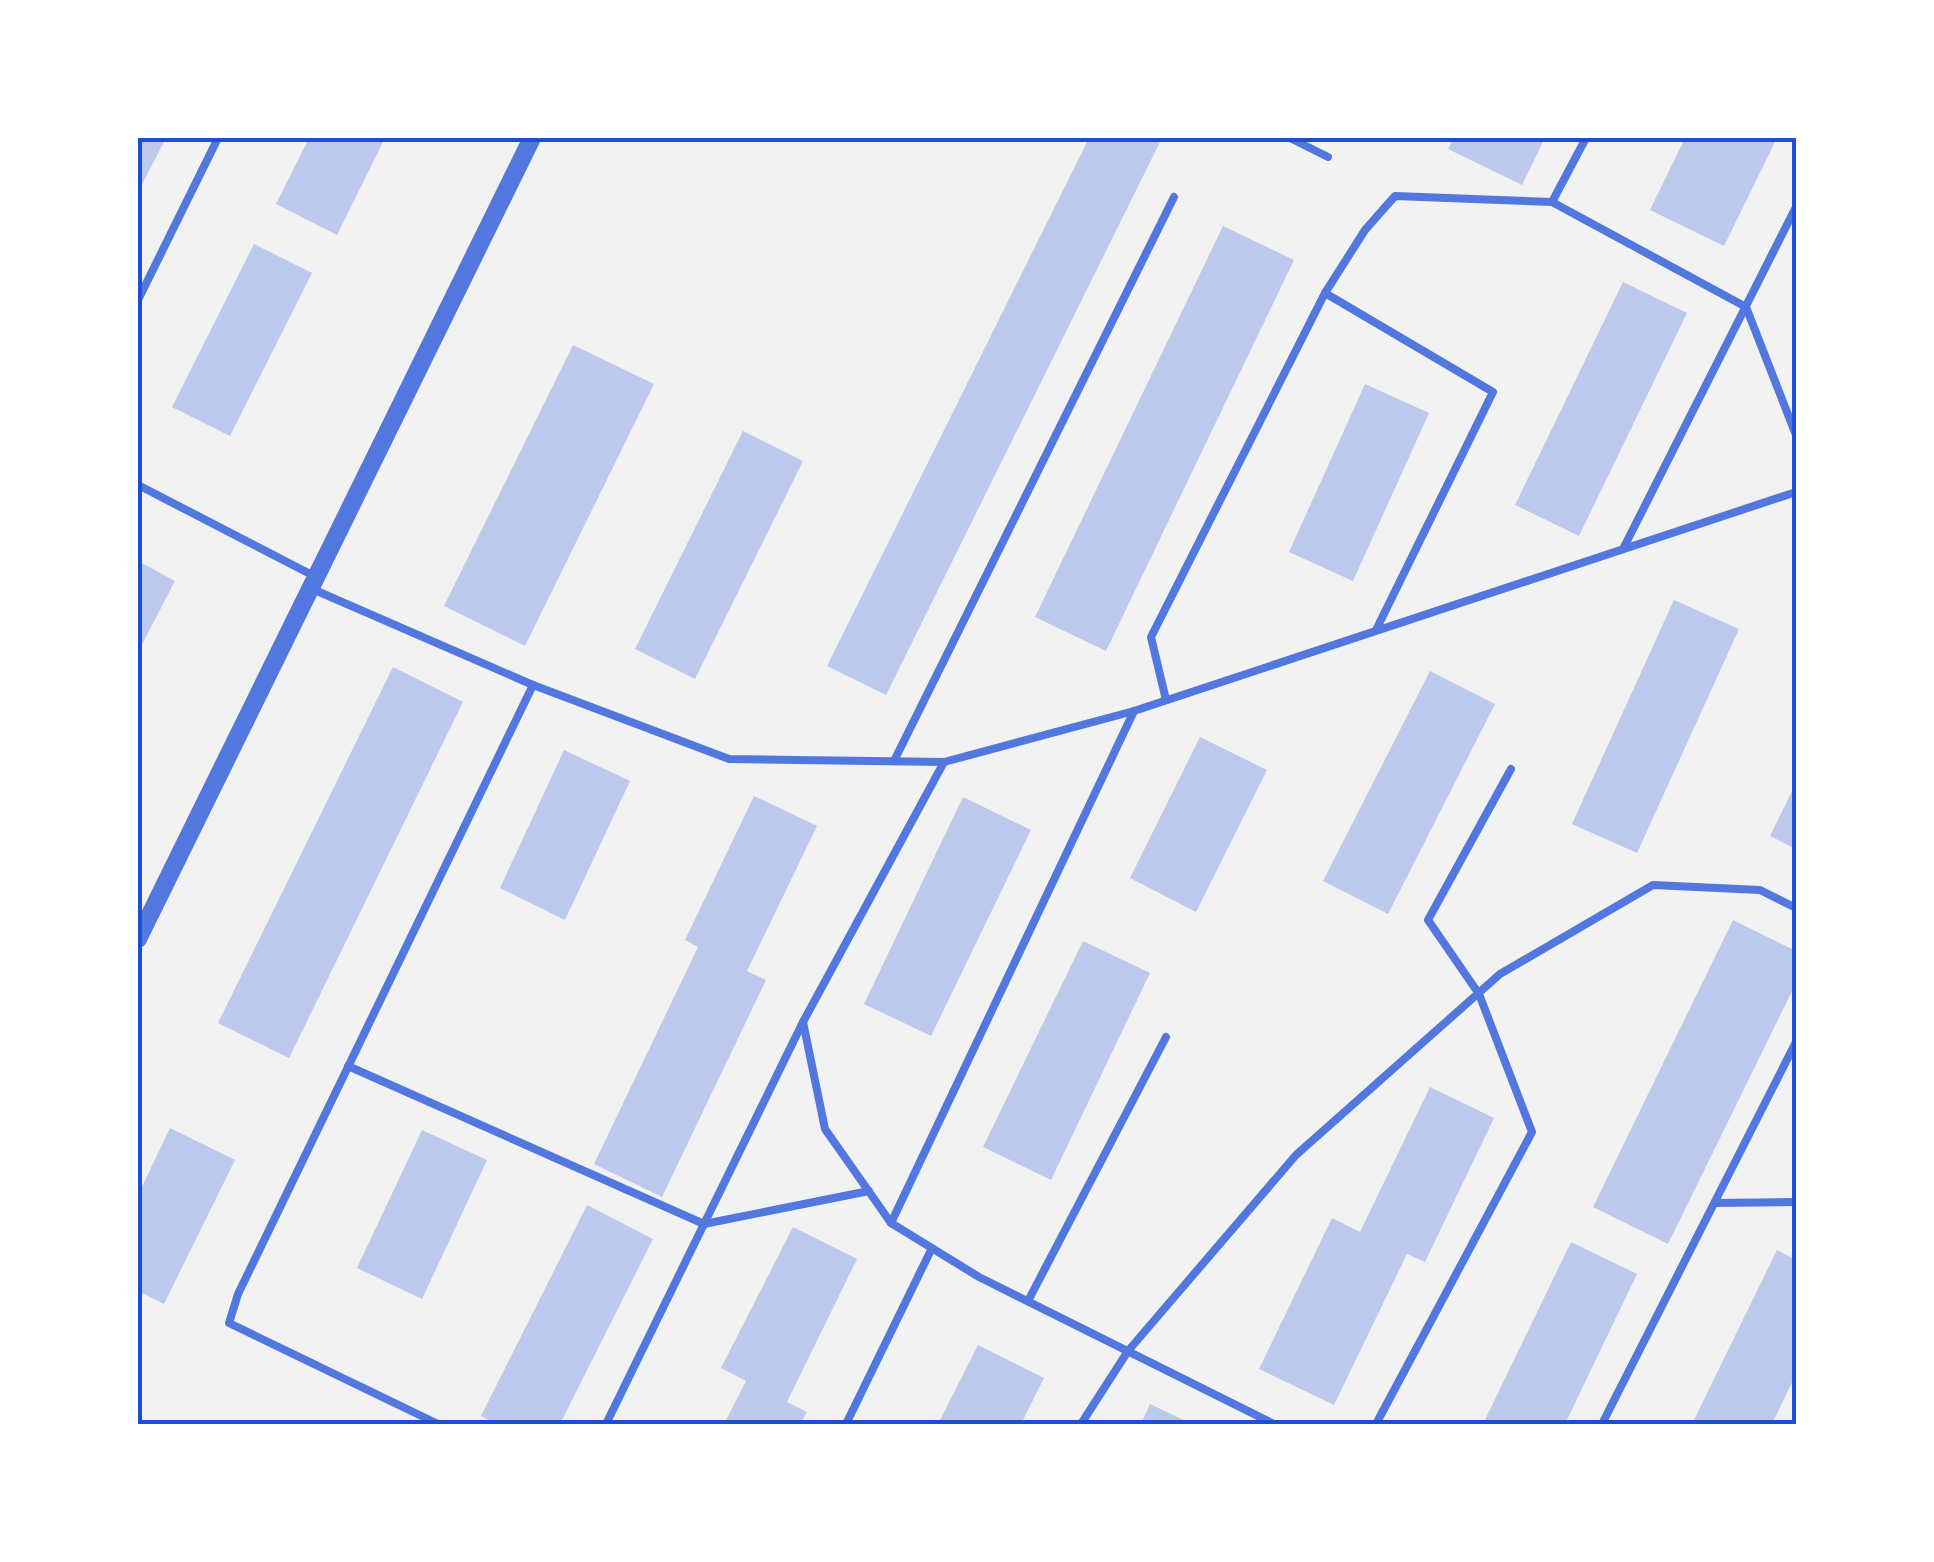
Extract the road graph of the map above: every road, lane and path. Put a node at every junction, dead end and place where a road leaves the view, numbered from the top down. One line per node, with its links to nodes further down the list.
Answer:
1 (218, 138): 10 (lane)
2 (532, 138): 16 (street)
3 (1290, 138): 5 (lane)
4 (1586, 138): 7 (lane)
5 (1328, 157)
6 (1174, 197): 21 (lane)
7 (1552, 202): 9 (lane); 11 (lane)
8 (1796, 206): 11 (lane)
9 (1325, 293): 17 (lane); 19 (lane)
10 (138, 300)
11 (1746, 307): 12 (lane); 15 (lane)
12 (1796, 435)
13 (138, 485): 16 (lane)
14 (1796, 492): 15 (lane)
15 (1623, 549): 17 (lane)
16 (313, 583): 18 (lane); 25 (street)
17 (1376, 630): 19 (lane)
18 (534, 685): 21 (lane); 30 (lane)
19 (1166, 700): 20 (lane)
20 (1134, 711): 22 (lane); 34 (lane)
21 (894, 761): 22 (lane)
22 (944, 762): 27 (lane)
23 (1511, 769): 26 (lane)
24 (1796, 908): 26 (lane)
25 (138, 939)
26 (1479, 994): 38 (lane); 44 (lane)
27 (802, 1022): 31 (lane); 35 (lane)
28 (1166, 1036): 37 (lane)
29 (1796, 1042): 33 (lane)
30 (348, 1066): 35 (lane); 39 (lane)
31 (869, 1191): 34 (lane); 35 (lane)
32 (1796, 1202): 33 (lane)
33 (1715, 1203): 45 (lane)
34 (891, 1222): 36 (lane)
35 (704, 1224): 40 (lane)
36 (932, 1248): 37 (lane); 41 (lane)
37 (1028, 1302): 38 (lane)
38 (1128, 1351): 42 (lane); 43 (lane)
39 (438, 1424)
40 (606, 1424)
41 (846, 1424)
42 (1081, 1424)
43 (1274, 1424)
44 (1376, 1424)
45 (1602, 1424)

